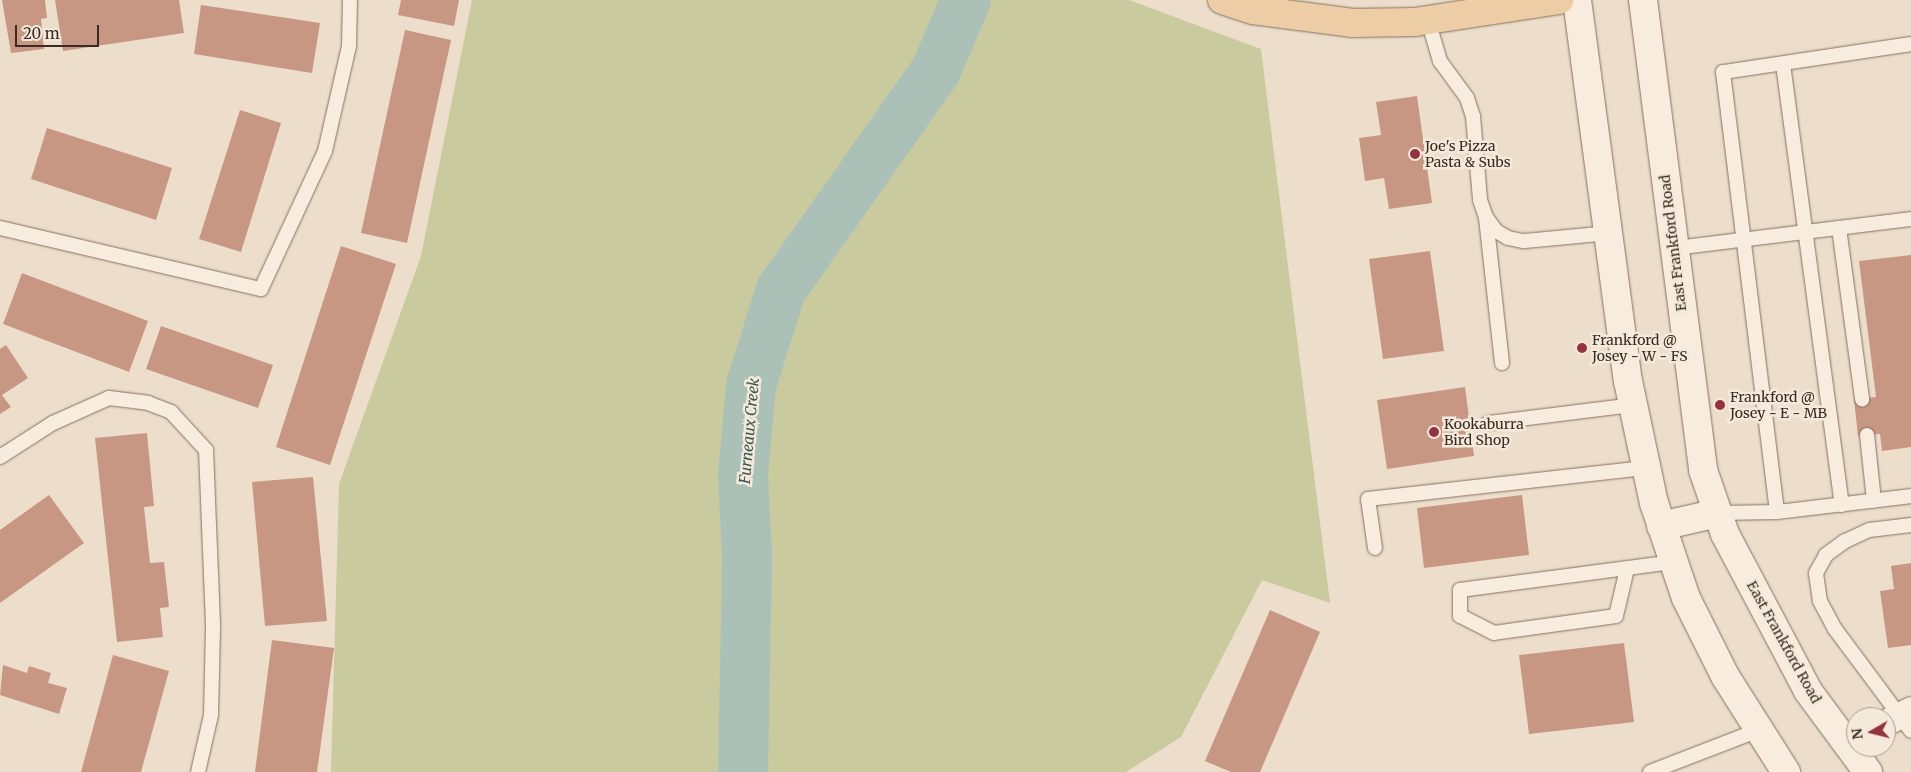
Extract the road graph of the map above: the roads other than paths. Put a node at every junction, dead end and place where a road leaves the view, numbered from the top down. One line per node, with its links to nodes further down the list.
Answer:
1 (350, 0): 11 (lane)
2 (1222, 0): 6 (main road)
3 (1559, 0): 6 (main road)
4 (1577, 0): 14 (main road)
5 (1642, 0): 16 (main road, East Frankford Road)
6 (1428, 20): 9 (lane)
7 (1911, 44): 8 (lane)
8 (1783, 64): 13 (lane); 15 (lane)
9 (1486, 217): 14 (lane); 17 (lane)
10 (1911, 219): 12 (lane)
11 (0, 228)
12 (1839, 228): 13 (lane); 18 (lane)
13 (1805, 232): 15 (lane); 26 (lane)
14 (1608, 233): 19 (main road)
15 (1744, 239): 16 (lane); 27 (lane)
16 (1675, 248): 28 (main road, East Frankford Road)
17 (1502, 363)
18 (1862, 399)
19 (1633, 405): 20 (lane); 23 (main road)
20 (1488, 423)
21 (1867, 435): 25 (lane)
22 (0, 457): 38 (lane)
23 (1646, 468): 30 (main road); 31 (lane)
24 (1911, 496): 25 (lane)
25 (1874, 501): 26 (lane)
26 (1842, 505): 27 (lane)
27 (1777, 512): 28 (lane)
28 (1718, 513): 30 (main road); 36 (main road, East Frankford Road)
29 (1911, 525): 34 (lane)
30 (1661, 526): 32 (main road)
31 (1375, 548)
32 (1672, 562): 33 (lane); 35 (main road)
33 (1627, 569): 33 (lane)
34 (1902, 720)
35 (1759, 730): 39 (lane); 40 (main road)
36 (1846, 736)
37 (1860, 757): 41 (main road, East Frankford Road)
38 (198, 772)
39 (1650, 772)
40 (1786, 772)
41 (1868, 772)

